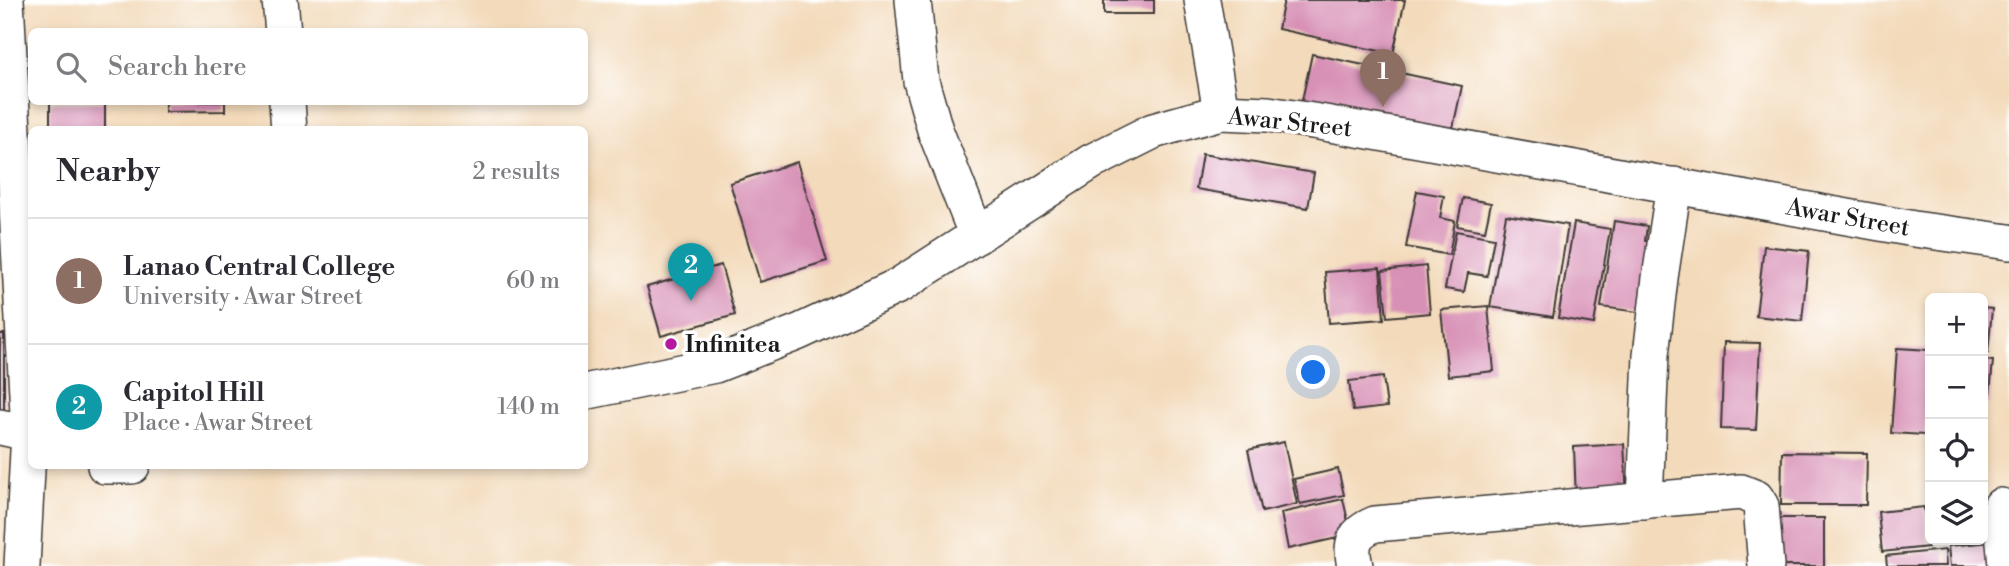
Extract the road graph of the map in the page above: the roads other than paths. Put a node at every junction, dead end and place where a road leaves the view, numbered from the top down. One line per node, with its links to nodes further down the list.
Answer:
1 (280, 0): 5 (street)
2 (913, 0): 10 (street)
3 (1202, 0): 7 (street)
4 (4, 6): 13 (street)
5 (282, 28)
6 (287, 105): 8 (street)
7 (1221, 112): 9 (street, Awar Street); 10 (street, Awar Street)
8 (289, 126)
9 (1674, 186): 11 (street, Awar Street); 14 (street)
10 (977, 236): 12 (street, Awar Street)
11 (2009, 242)
12 (588, 391)
13 (20, 431): 16 (street)
14 (1645, 501): 17 (street); 18 (street)
15 (2001, 506): 19 (street)
16 (22, 566)
17 (1355, 566)
18 (1766, 566)
19 (2006, 566)

